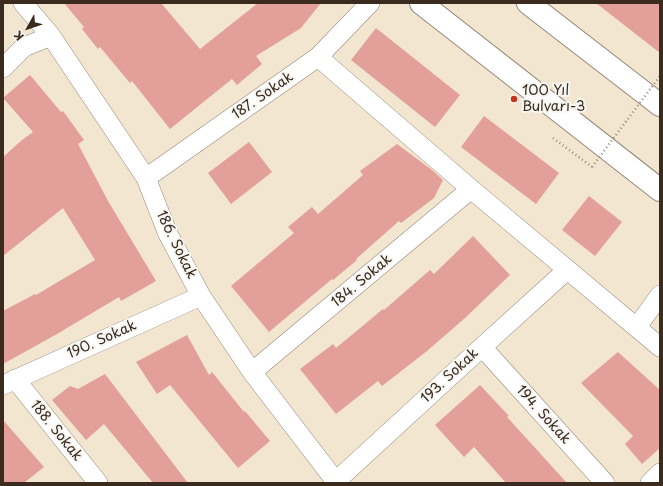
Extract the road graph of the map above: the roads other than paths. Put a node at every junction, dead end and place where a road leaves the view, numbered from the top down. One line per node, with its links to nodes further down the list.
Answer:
1 (23, 3): 5 (street, 186. Sokak)
2 (370, 3): 6 (street, 187. Sokak)
3 (421, 3): 11 (main road)
4 (528, 3): 8 (main road)
5 (51, 36): 7 (street); 9 (street, 186. Sokak)
6 (318, 57): 9 (street, 187. Sokak); 10 (street)
7 (3, 68)
8 (660, 105)
9 (146, 178): 14 (street, 186. Sokak)
10 (472, 189): 12 (street); 18 (street, 184. Sokak)
11 (660, 190)
12 (568, 270): 15 (street); 16 (street, 193. Sokak)
13 (660, 295): 15 (street)
14 (201, 296): 18 (street, 186. Sokak); 19 (street, 190. Sokak)
15 (637, 327): 17 (street)
16 (482, 347): 21 (street, 193. Sokak); 23 (street, 194. Sokak)
17 (660, 347)
18 (252, 372): 21 (street, 186. Sokak)
19 (9, 382): 22 (street, 188. Sokak)
20 (660, 473): 24 (street)
21 (336, 482)
22 (98, 483)
23 (605, 483)
24 (650, 483)

